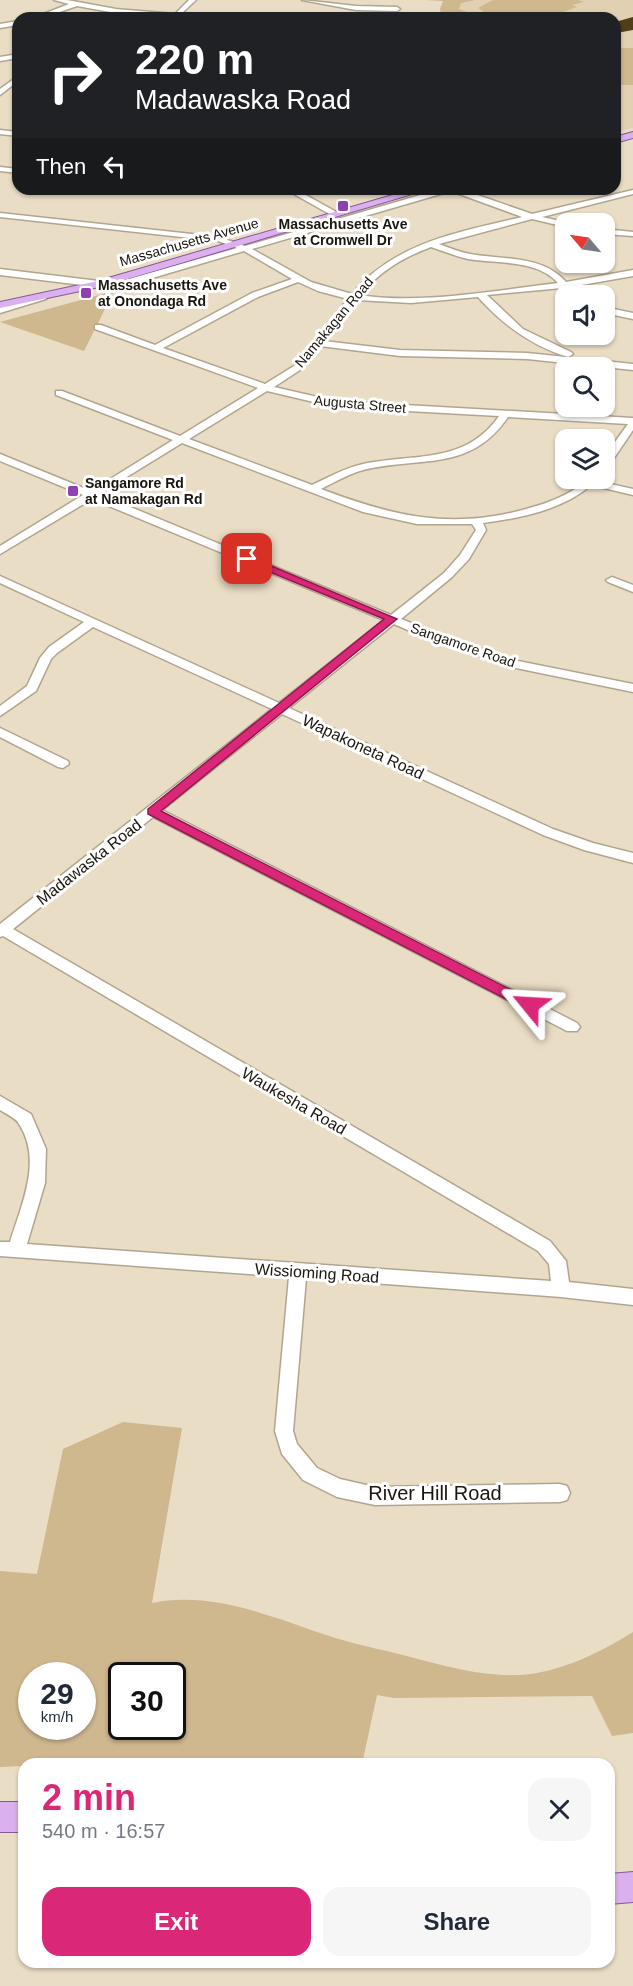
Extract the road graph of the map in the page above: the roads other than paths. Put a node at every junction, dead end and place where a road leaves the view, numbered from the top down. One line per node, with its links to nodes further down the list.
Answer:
1 (57, 0): 5 (street)
2 (194, 0): 9 (street)
3 (305, 0): 6 (street)
4 (401, 0): 6 (street)
5 (75, 4): 7 (street); 8 (street)
6 (397, 9): 10 (street)
7 (53, 12)
8 (126, 12)
9 (181, 12)
10 (397, 12)
11 (12, 83): 12 (street)
12 (0, 93)
13 (300, 195): 18 (street)
14 (403, 195): 18 (main road, Massachusetts Avenue)
15 (429, 195): 25 (street, Massachusetts Avenue)
16 (468, 195): 20 (street)
17 (621, 195): 20 (street, Namakagan Road)
18 (336, 214): 25 (main road, Massachusetts Avenue)
19 (0, 215): 25 (street)
20 (529, 217): 21 (street); 24 (street, Namakagan Road)
21 (555, 223)
22 (615, 232): 23 (street)
23 (633, 234)
24 (430, 243): 30 (street); 35 (street, Namakagan Road)
25 (242, 246): 28 (street); 29 (main road, Massachusetts Avenue)
26 (0, 272): 29 (street)
27 (633, 273): 30 (street)
28 (300, 279): 32 (street); 44 (street)
29 (100, 284): 34 (main road, Massachusetts Avenue)
30 (564, 285)
31 (555, 286): 33 (street)
32 (321, 289): 35 (street); 39 (street)
33 (481, 294): 35 (street); 43 (street)
34 (50, 295): 36 (main road, Massachusetts Avenue); 37 (street)
35 (355, 296): 39 (street, Namakagan Road)
36 (0, 305)
37 (0, 310)
38 (615, 312): 40 (street)
39 (340, 315): 42 (street, Namakagan Road)
40 (633, 316)
41 (98, 327): 44 (street, Augusta Street)
42 (318, 343): 45 (street); 50 (street, Namakagan Road)
43 (541, 344): 45 (street); 46 (street)
44 (157, 348): 50 (street, Augusta Street)
45 (527, 356): 47 (street)
46 (576, 357)
47 (555, 358)
48 (615, 365): 49 (street)
49 (633, 367)
50 (268, 387): 52 (street, Augusta Street); 54 (street, Namakagan Road)
51 (59, 393): 54 (street)
52 (505, 414): 53 (street, Augusta Street); 58 (street)
53 (633, 422): 55 (street)
54 (183, 440): 58 (street); 61 (street, Namakagan Road)
55 (615, 449)
56 (0, 457): 61 (street, Sangamore Road)
57 (615, 487): 60 (street)
58 (313, 489): 62 (street)
59 (579, 489): 62 (street)
60 (633, 492)
61 (92, 495): 63 (street, Namakagan Road); 67 (street, Sangamore Road)
62 (476, 520): 67 (street, Madawaska Road)
63 (0, 551)
64 (0, 579): 68 (street, Wapakoneta Road)
65 (612, 579): 66 (street)
66 (633, 589)
67 (392, 619): 69 (street, Sangamore Road); 70 (street, Madawaska Road)
68 (92, 622): 70 (street, Wapakoneta Road); 71 (street)
69 (633, 688)
70 (280, 709): 74 (street, Madawaska Road); 75 (street, Wapakoneta Road)
71 (0, 712)
72 (0, 732): 73 (street)
73 (63, 764)
74 (153, 812): 76 (street, Madawaska Road); 77 (street)
75 (633, 858)
76 (2, 931): 81 (street, Waukesha Road)
77 (572, 1027)
78 (0, 1102): 79 (street)
79 (8, 1249): 80 (street, Wissioming Road)
80 (298, 1272): 81 (street, Wissioming Road); 83 (street, River Hill Road)
81 (561, 1289): 82 (street, Wissioming Road)
82 (633, 1297)
83 (560, 1493)
84 (0, 1817): 85 (main road)
85 (18, 1817)
86 (633, 1887): 87 (main road)
87 (615, 1888)

